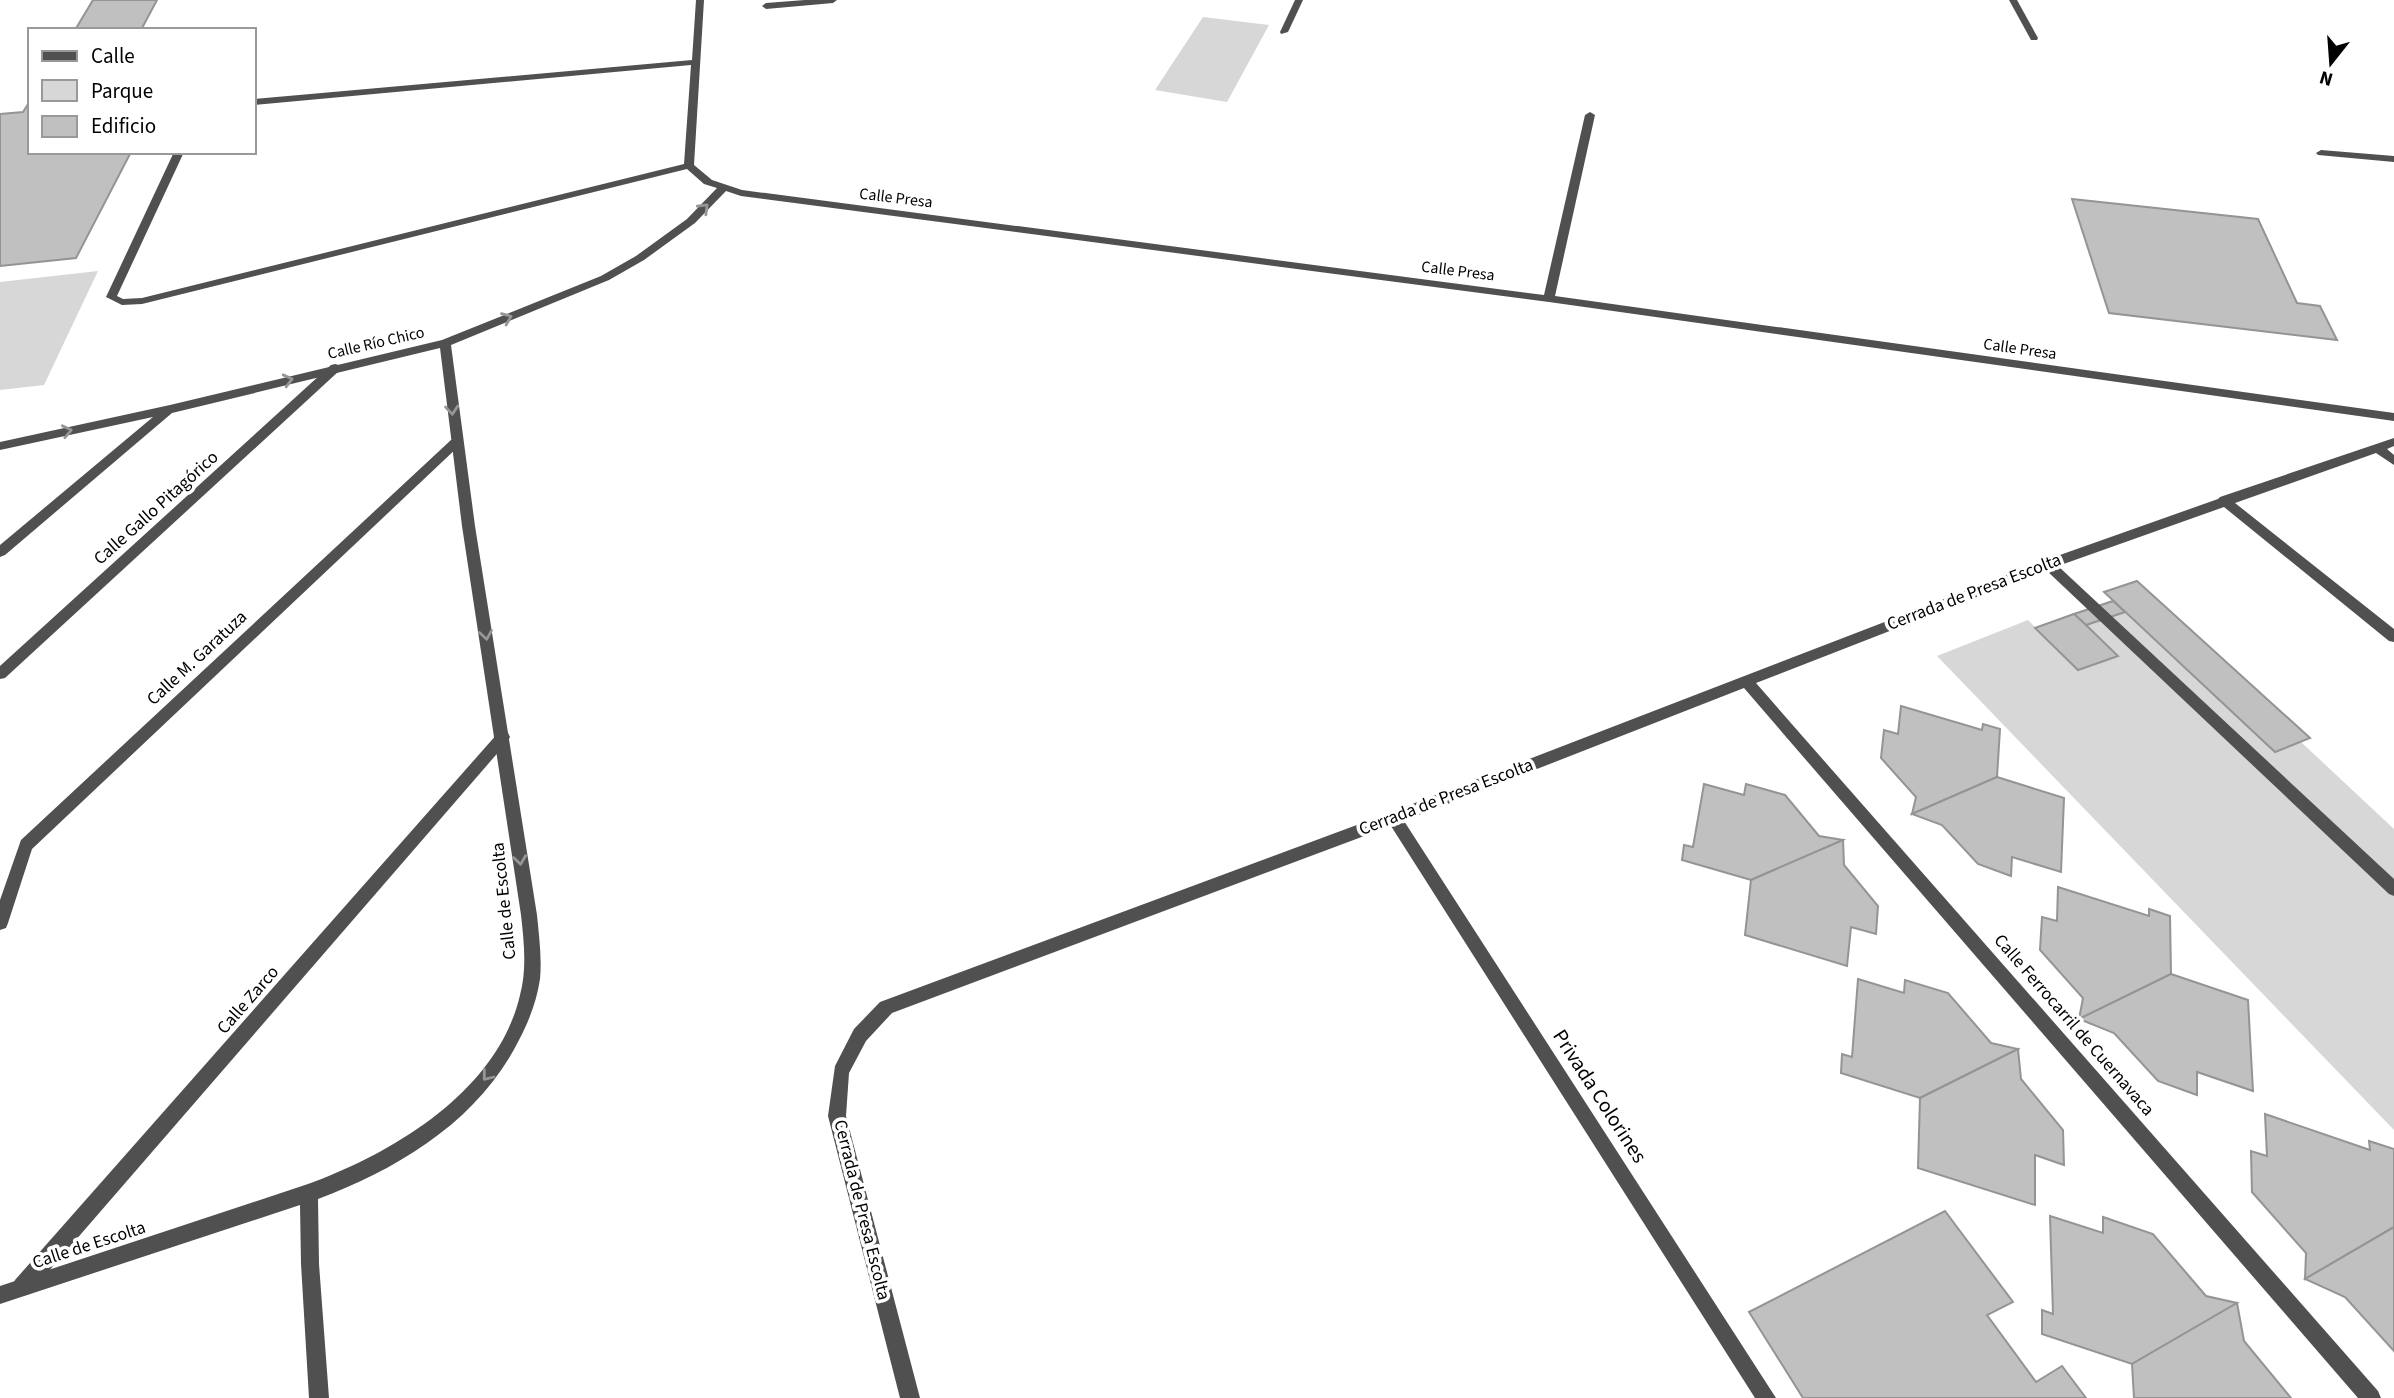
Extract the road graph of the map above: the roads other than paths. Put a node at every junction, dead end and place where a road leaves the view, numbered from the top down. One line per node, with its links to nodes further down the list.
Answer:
1 (700, 0): 8 (street)
2 (833, 0): 5 (street)
3 (1299, 0): 6 (street)
4 (2013, 0): 7 (street)
5 (766, 6)
6 (1283, 32)
7 (2034, 38)
8 (695, 62): 9 (street); 14 (street)
9 (256, 102)
10 (1590, 115): 16 (street)
11 (2321, 153): 13 (street)
12 (178, 154): 14 (street)
13 (2394, 159)
14 (689, 166): 15 (street, Calle Presa)
15 (723, 188): 16 (street, Calle Presa); 17 (street, Calle Río Chico, one-way to 15)
16 (1549, 299): 20 (street, Calle Presa)
17 (445, 342): 18 (street, Calle Río Chico); 22 (street, Calle de Escolta, one-way to 22)
18 (335, 369): 19 (street, Calle Río Chico, one-way to 18); 30 (street, Calle Gallo Pitagórico)
19 (170, 409): 23 (street, Calle Río Chico, one-way to 19); 27 (street)
20 (2394, 417)
21 (2394, 442): 24 (street, Cerrada de Presa Escolta)
22 (455, 443): 32 (street, Calle de Escolta, one-way to 32); 35 (street, Calle M. Garatuza)
23 (0, 446)
24 (2377, 447): 25 (street); 26 (street, Cerrada de Presa Escolta)
25 (2394, 461)
26 (2224, 500): 28 (street, Cerrada de Presa Escolta); 29 (street)
27 (0, 552)
28 (2049, 564): 31 (street, Cerrada de Presa Escolta); 34 (street)
29 (2394, 637)
30 (0, 674)
31 (1745, 680): 33 (street, Cerrada de Presa Escolta); 42 (street, Calle Ferrocarril de Cuernavaca)
32 (503, 737): 36 (street, Calle de Escolta, one-way to 36); 37 (street, Calle Zarco)
33 (1394, 818): 40 (street, Cerrada de Presa Escolta); 41 (street, Privada Colorines)
34 (2394, 888)
35 (0, 923)
36 (309, 1194): 37 (street, Calle de Escolta); 39 (street)
37 (22, 1287): 38 (street, Calle de Escolta)
38 (0, 1296)
39 (318, 1398)
40 (910, 1398)
41 (1766, 1398)
42 (2371, 1398)

